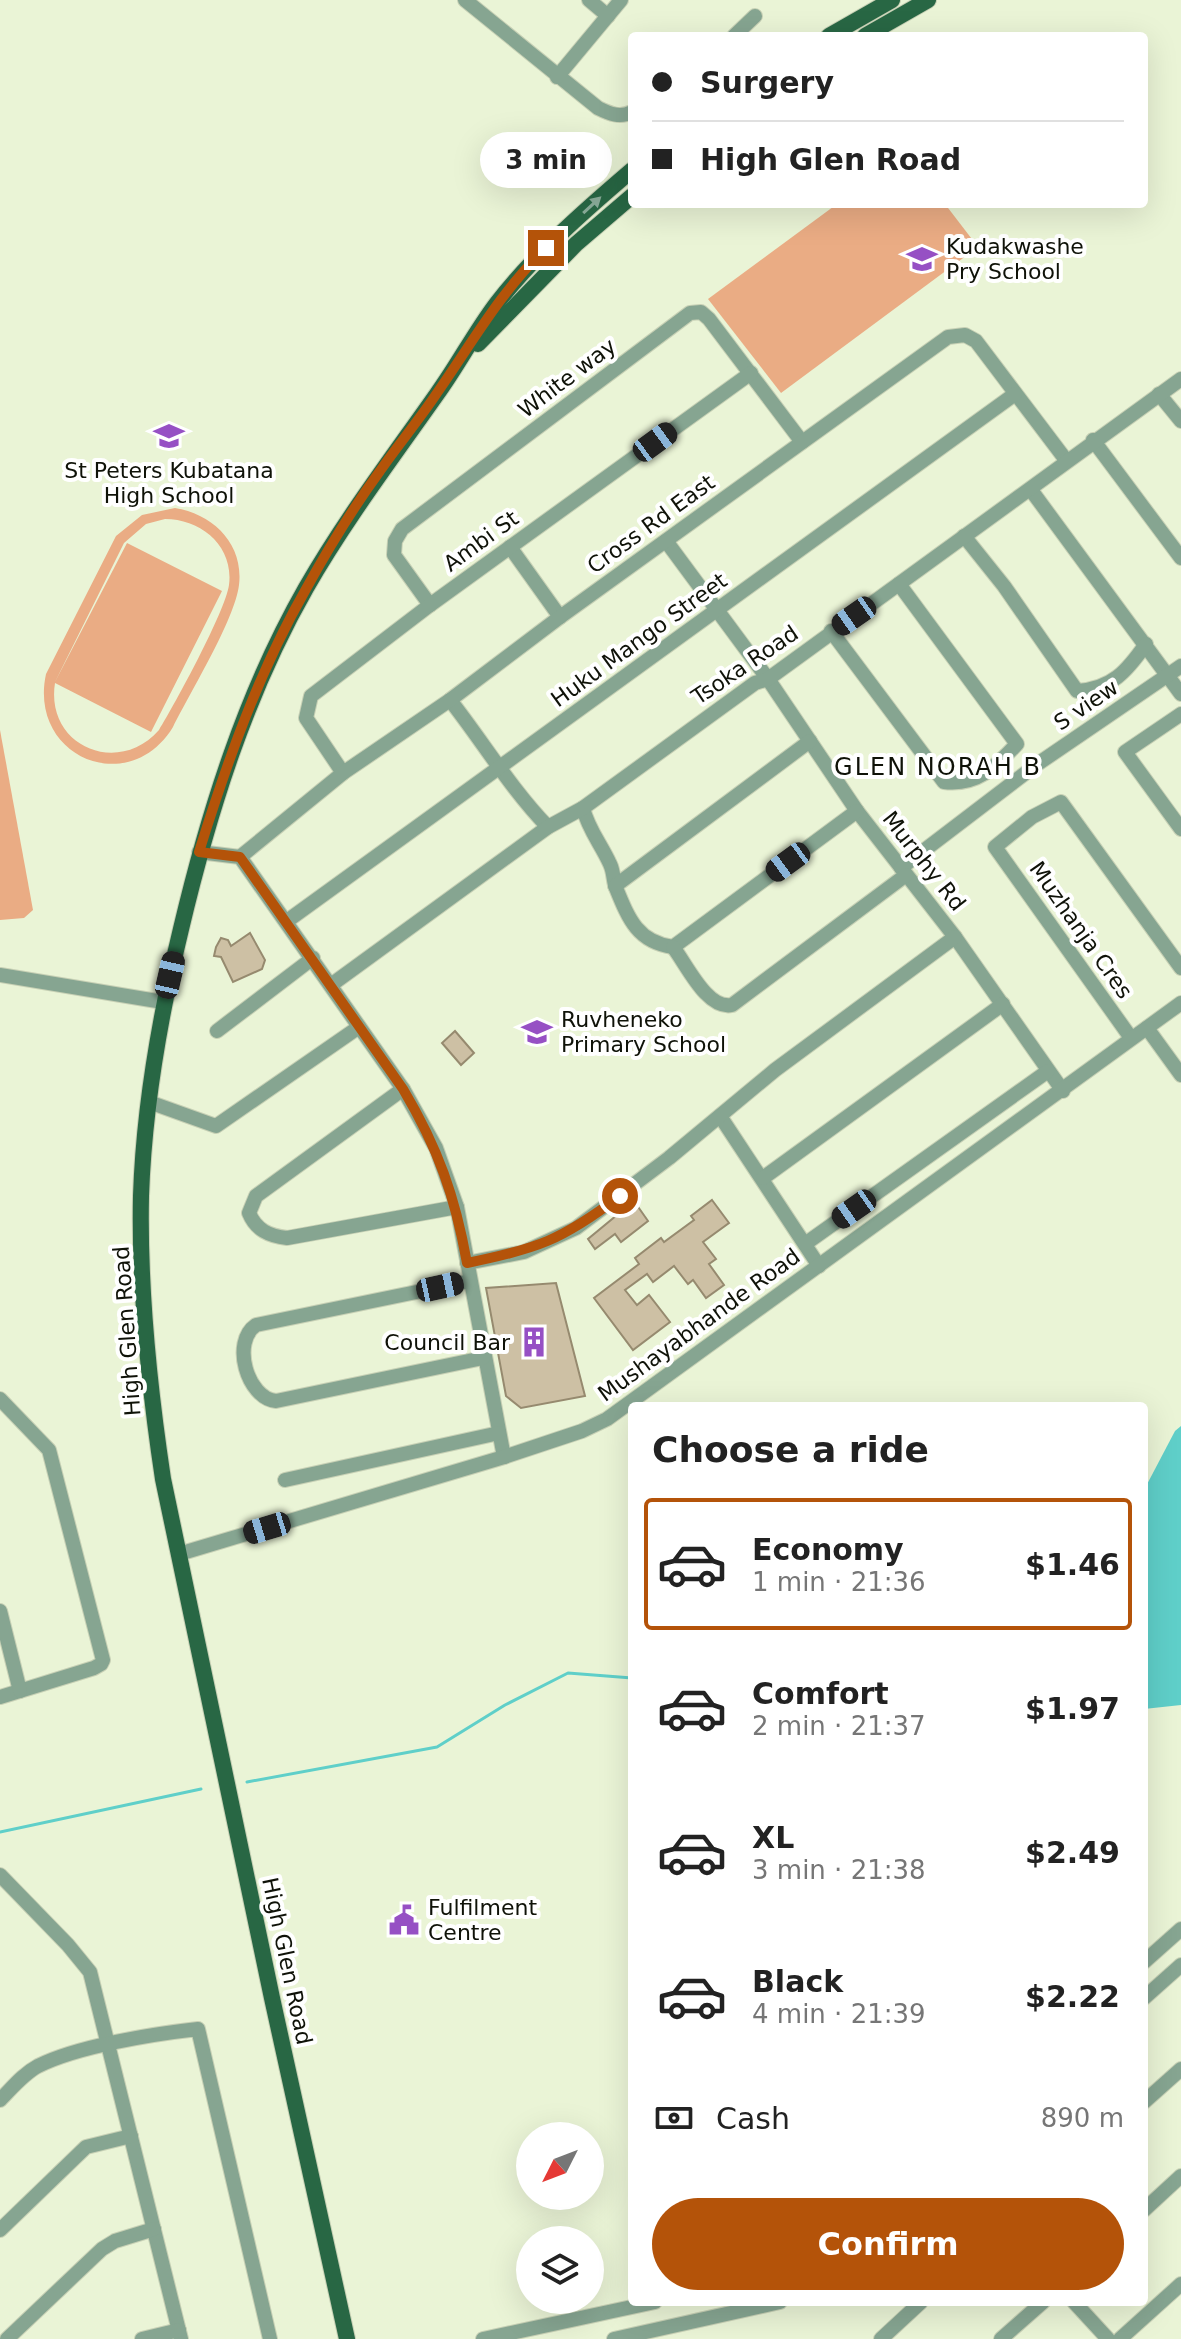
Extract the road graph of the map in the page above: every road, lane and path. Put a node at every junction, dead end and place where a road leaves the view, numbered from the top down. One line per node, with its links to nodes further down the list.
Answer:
1 (465, 0): 11 (street)
2 (589, 0): 6 (street)
3 (621, 0): 6 (street)
4 (892, 0): 9 (main road)
5 (928, 0): 10 (main road)
6 (608, 16): 11 (street)
7 (755, 16): 8 (street)
8 (738, 32)
9 (836, 32)
10 (872, 32)
11 (557, 77): 12 (street)
12 (628, 114)
13 (628, 174): 15 (main road, High Glen Road, one-way to 13)
14 (628, 199): 15 (main road, High Glen Road)
15 (452, 371): 47 (main road, High Glen Road)
16 (751, 373): 22 (street, White way); 27 (street, Ambi St); 30 (street, White way)
17 (1181, 379): 19 (street, Tsoka Road)
18 (1015, 394): 22 (street, Cross Rd East); 23 (street, Cross Rd East); 31 (street, Huku Mango Street)
19 (1159, 394): 20 (street); 21 (street, Tsoka Road)
20 (1181, 421)
21 (1093, 440): 23 (street, Tsoka Road); 28 (street)
22 (802, 442): 26 (street, Cross Rd East)
23 (1066, 460): 24 (street, Tsoka Road)
24 (1031, 490): 25 (street, Tsoka Road); 34 (street)
25 (964, 536): 29 (street, Tsoka Road); 34 (street)
26 (666, 541): 31 (street, Murphy Rd); 32 (street, Cross Rd East)
27 (510, 547): 30 (street, Ambi St); 32 (street)
28 (1181, 558)
29 (899, 584): 33 (street, Tsoka Road); 33 (street)
30 (430, 605): 42 (street, Ambi St)
31 (717, 610): 36 (street, Murphy Rd); 41 (street, Huku Mango Street)
32 (560, 617): 38 (street, Cross Rd East)
33 (831, 631): 36 (street, Tsoka Road)
34 (1146, 644): 35 (street)
35 (1175, 670): 37 (street); 49 (street, S view)
36 (768, 679): 40 (street, Murphy Rd); 43 (street, Tsoka Road)
37 (1181, 694)
38 (450, 700): 41 (street); 42 (street, Cross Rd East)
39 (1181, 714): 46 (street)
40 (810, 741): 44 (street, Murphy Rd); 50 (street)
41 (502, 768): 45 (street); 51 (street, Huku Mango Street)
42 (343, 773): 48 (street, Cross Rd East)
43 (583, 808): 45 (street, Tsoka Road); 50 (street)
44 (857, 811): 49 (street, Murphy Rd); 53 (street)
45 (548, 827): 57 (street, Tsoka Road)
46 (1181, 829)
47 (199, 852): 48 (street); 58 (main road, High Glen Road)
48 (240, 857): 51 (street)
49 (903, 872): 52 (street, Murphy Rd); 53 (street, S view)
50 (615, 886): 53 (street)
51 (287, 921): 54 (street)
52 (955, 937): 60 (street, Murphy Rd); 70 (street)
53 (673, 947)
54 (313, 958): 57 (street); 63 (street)
55 (1181, 968): 64 (street, Muzhanja Cres)
56 (0, 975): 58 (street)
57 (331, 985): 61 (street)
58 (163, 1002): 69 (main road, High Glen Road)
59 (1181, 1003): 62 (street, Mushayabhande Road)
60 (1003, 1004): 65 (street, Murphy Rd); 71 (street)
61 (359, 1027): 67 (street); 69 (street)
62 (1147, 1028): 64 (street, Mushayabhande Road); 66 (street)
63 (217, 1031)
64 (1131, 1038): 68 (street, Mushayabhande Road)
65 (1048, 1071): 68 (street, Murphy Rd); 73 (street)
66 (1181, 1075)
67 (403, 1089): 72 (street); 72 (street)
68 (1063, 1091): 75 (street, Mushayabhande Road)
69 (149, 1102): 84 (main road, High Glen Road)
70 (720, 1116): 71 (street); 74 (street)
71 (763, 1178): 73 (street)
72 (457, 1207): 74 (street)
73 (805, 1244): 75 (street)
74 (467, 1263): 76 (street)
75 (819, 1266): 79 (street, Mushayabhande Road)
76 (470, 1281): 77 (street); 77 (street)
77 (483, 1358): 81 (street)
78 (0, 1399): 86 (street)
79 (631, 1402)
80 (628, 1404): 82 (street, Mushayabhande Road)
81 (499, 1433): 82 (street); 83 (street)
82 (504, 1457): 84 (street, Mushayabhande Road)
83 (285, 1480)
84 (179, 1554): 112 (main road, High Glen Road)
85 (0, 1611): 86 (street)
86 (20, 1691): 87 (street)
87 (0, 1697)
88 (0, 1875): 93 (street)
89 (1181, 1929): 90 (street)
90 (1148, 1958)
91 (1181, 1965): 92 (street)
92 (1148, 1994)
93 (107, 2045): 96 (street); 97 (street); 111 (street)
94 (1181, 2069): 95 (street)
95 (1148, 2098)
96 (0, 2100)
97 (131, 2136): 100 (street); 101 (street)
98 (1181, 2176): 99 (street)
99 (1148, 2206)
100 (154, 2229): 108 (street); 109 (street)
101 (0, 2230)
102 (1181, 2284): 118 (street)
103 (636, 2306): 113 (street)
104 (762, 2306): 114 (street)
105 (917, 2306): 115 (street)
106 (1038, 2306): 116 (street)
107 (1078, 2306): 117 (street)
108 (180, 2335): 110 (street)
109 (7, 2339)
110 (142, 2339)
111 (270, 2339)
112 (347, 2339)
113 (483, 2339)
114 (614, 2339)
115 (881, 2339)
116 (1001, 2339)
117 (1108, 2339)
118 (1120, 2339)

